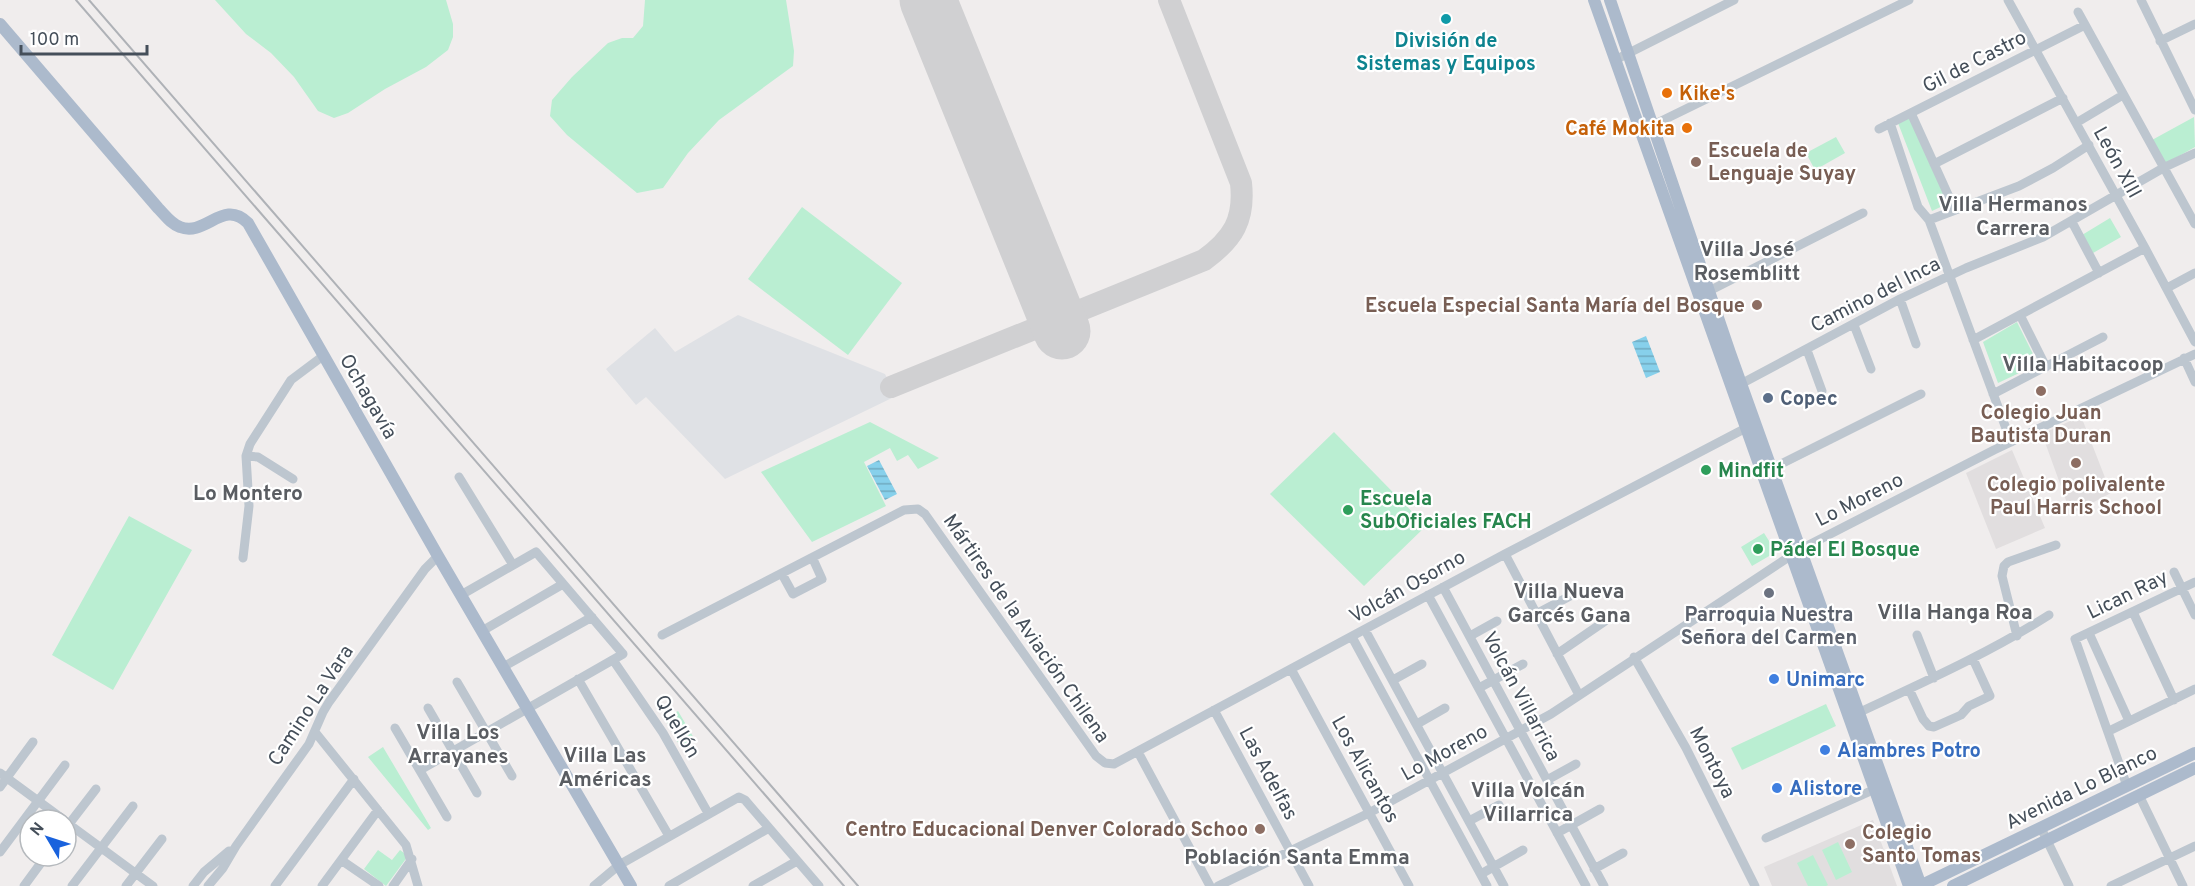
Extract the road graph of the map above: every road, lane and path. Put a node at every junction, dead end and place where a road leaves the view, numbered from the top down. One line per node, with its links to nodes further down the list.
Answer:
1 (1594, 0): 14 (main road)
2 (1610, 0): 13 (main road)
3 (1734, 0): 13 (street)
4 (1909, 0): 21 (street)
5 (2008, 0): 12 (street, León XIII)
6 (2142, 4): 11 (street)
7 (2079, 12): 10 (street)
8 (0, 24): 49 (main road, Ochagavía)
9 (2195, 24): 11 (street)
10 (2085, 25): 12 (street, Gil de Castro); 15 (street)
11 (2160, 41): 17 (street)
12 (2037, 50): 16 (street, León XIII); 18 (street, Gil de Castro)
13 (1629, 54): 14 (street); 21 (main road)
14 (1615, 60): 23 (main road)
15 (2123, 94): 20 (street); 27 (street)
16 (2063, 98): 20 (street, León XIII); 26 (street)
17 (2195, 110)
18 (1911, 113): 19 (street, Gil de Castro); 26 (street)
19 (1890, 123): 22 (street, Gil de Castro); 31 (street)
20 (2076, 123): 24 (street, León XIII)
21 (1654, 125): 23 (street); 39 (main road)
22 (1879, 129)
23 (1639, 131): 54 (main road)
24 (2089, 145): 28 (street, León XIII); 29 (street)
25 (2195, 153): 27 (street, Camino del Inca)
26 (1934, 164): 29 (street)
27 (2165, 167): 28 (street, Camino del Inca); 33 (street)
28 (2116, 196): 32 (street, Camino del Inca); 34 (street, León XIII)
29 (1955, 210): 31 (street)
30 (1863, 213): 39 (street)
31 (1929, 220): 37 (street)
32 (2072, 222): 35 (street); 37 (street, Camino del Inca)
33 (2195, 224)
34 (2145, 248): 35 (street); 38 (street, León XIII)
35 (2099, 273): 41 (street)
36 (2195, 273): 38 (street)
37 (1950, 275): 40 (street, Camino del Inca); 44 (street)
38 (2167, 288): 45 (street, León XIII)
39 (1709, 291): 54 (main road)
40 (1900, 299): 42 (street, Camino del Inca); 46 (street)
41 (2020, 315): 44 (street); 51 (street)
42 (1854, 325): 47 (street, Camino del Inca); 52 (street)
43 (2103, 337): 51 (street)
44 (1973, 340): 57 (street)
45 (2195, 342)
46 (1916, 344)
47 (1807, 350): 54 (street, Camino del Inca); 55 (street)
48 (2195, 354): 50 (street, Lo Moreno)
49 (323, 356): 60 (street); 67 (main road, Ochagavía)
50 (2184, 358): 53 (street); 59 (street, Lo Moreno)
51 (2046, 367): 57 (street)
52 (1871, 369)
53 (2195, 382)
54 (1737, 386): 58 (main road); 61 (main road)
55 (1822, 391)
56 (1921, 394): 61 (street)
57 (1993, 394): 59 (street)
58 (1746, 428): 65 (main road); 66 (street, Volcán Osorno)
59 (2011, 442): 65 (street, Lo Moreno)
60 (246, 456): 63 (street); 68 (street)
61 (1773, 468): 65 (main road)
62 (459, 477): 70 (street)
63 (293, 479)
64 (2055, 545): 93 (street)
65 (1796, 553): 96 (street, Lo Moreno); 117 (main road); 144 (main road)
66 (1504, 554): 75 (street, Volcán Osorno); 81 (street)
67 (438, 556): 77 (main road, Ochagavía); 123 (street, Camino La Vara)
68 (243, 558)
69 (813, 559): 72 (street, Mártires de la Aviación Chilena); 72 (street); 130 (street, Mártires de la Aviación Chilena)
70 (513, 565): 74 (street); 77 (street)
71 (2174, 572): 76 (street)
72 (782, 574): 90 (street, Mártires de la Aviación Chilena)
73 (2195, 582): 76 (street, Lican Ray)
74 (563, 584): 84 (street); 88 (street)
75 (1443, 586): 78 (street, Volcán Osorno); 92 (street, Volcán Villarrica)
76 (2182, 588): 80 (street, Lican Ray); 83 (street)
77 (461, 595): 88 (main road, Ochagavía)
78 (1428, 595): 87 (street, Volcán Osorno); 108 (street, Volcán Villarrica)
79 (1570, 596): 81 (street)
80 (2133, 612): 89 (street, Lican Ray); 112 (street)
81 (1539, 613): 95 (street)
82 (2049, 615): 93 (street)
83 (2195, 615)
84 (592, 617): 98 (street); 101 (street)
85 (1611, 617): 95 (street)
86 (1497, 621): 92 (street)
87 (1365, 630): 94 (street, Volcán Osorno); 105 (street)
88 (482, 631): 101 (main road, Ochagavía)
89 (2089, 633): 118 (street); 122 (street, Lican Ray)
90 (662, 635)
91 (1917, 635): 103 (street)
92 (1470, 636): 106 (street, Volcán Villarrica)
93 (2017, 636): 97 (street)
94 (1352, 637): 102 (street, Volcán Osorno); 139 (street)
95 (1560, 653): 111 (street)
96 (1635, 657): 111 (street, Lo Moreno); 208 (street, Montoya)
97 (1973, 659): 103 (street); 109 (street)
98 (613, 660): 104 (street); 154 (street, Quellón)
99 (1422, 664): 105 (street)
100 (1523, 664): 106 (street)
101 (503, 667): 114 (main road, Ochagavía)
102 (1291, 669): 116 (street, Volcán Osorno); 155 (street, Los Alicantos)
103 (1934, 678): 109 (street)
104 (578, 679): 114 (street); 163 (street)
105 (1393, 680): 119 (street)
106 (1494, 680): 108 (street); 121 (street, Volcán Villarrica)
107 (457, 682): 124 (street)
108 (1479, 688): 125 (street, Volcán Villarrica)
109 (1909, 689): 117 (street)
110 (2195, 689): 112 (street)
111 (1579, 695): 121 (street, Lo Moreno)
112 (2174, 700): 118 (street)
113 (428, 708): 127 (street)
114 (527, 708): 124 (street); 178 (main road, Ochagavía)
115 (1445, 708): 119 (street)
116 (1214, 710): 128 (street, Volcán Osorno); 171 (street, Las Adelfas)
117 (1860, 712): 209 (main road)
118 (2129, 721): 122 (street)
119 (1417, 724): 135 (street)
120 (395, 728): 134 (street)
121 (1520, 730): 125 (street, Lo Moreno); 140 (street, Volcán Villarrica)
122 (2109, 731): 141 (street)
123 (315, 732): 138 (street); 167 (street, Camino La Vara)
124 (486, 732): 127 (street); 137 (street)
125 (1506, 738): 135 (street, Lo Moreno); 162 (street, Volcán Villarrica)
126 (33, 742): 136 (street)
127 (453, 751): 134 (street); 145 (street)
128 (1138, 752): 130 (street, Volcán Osorno); 200 (street)
129 (2195, 753): 141 (main road, Avenida Lo Blanco)
130 (1118, 763)
131 (1576, 764): 140 (street)
132 (64, 765): 147 (street)
133 (2195, 768): 146 (main road, Avenida Lo Blanco)
134 (420, 770): 156 (street)
135 (1443, 774): 139 (street, Lo Moreno); 157 (street)
136 (3, 775): 142 (street); 147 (street)
137 (512, 776)
138 (354, 779): 153 (street); 190 (street)
139 (1430, 780): 155 (street, Lo Moreno); 183 (street)
140 (1547, 780): 158 (street, Volcán Villarrica)
141 (2127, 786): 160 (main road, Avenida Lo Blanco)
142 (0, 787)
143 (96, 789): 152 (street)
144 (1874, 790): 164 (street); 209 (main road)
145 (477, 794)
146 (2139, 795): 166 (main road, Avenida Lo Blanco); 174 (street)
147 (38, 801): 150 (street); 172 (street)
148 (1499, 805): 157 (street)
149 (133, 806): 169 (street)
150 (47, 808)
151 (1600, 809): 158 (street)
152 (78, 810)
153 (378, 810): 175 (street); 176 (street)
154 (708, 813): 159 (street); 163 (street)
155 (1369, 813): 171 (street, Lo Moreno); 203 (street, Los Alicantos)
156 (447, 816)
157 (1469, 821): 179 (street)
158 (1571, 825): 162 (street); 181 (street, Volcán Villarrica)
159 (769, 828): 177 (street); 197 (street)
160 (2041, 828): 166 (street); 209 (main road, Avenida Lo Blanco)
161 (78, 832): 169 (street)
162 (1557, 833): 206 (street, Volcán Villarrica)
163 (669, 836): 178 (street)
164 (1766, 838)
165 (162, 839): 182 (street)
166 (2047, 840): 210 (main road, Avenida Lo Blanco); 211 (street)
167 (236, 846): 188 (street, Camino La Vara); 189 (street, Camino La Vara)
168 (2195, 846): 174 (street)
169 (101, 848): 182 (street); 185 (street)
170 (1523, 850): 179 (street)
171 (1290, 851): 201 (street, Lo Moreno); 202 (street, Las Adelfas)
172 (0, 852)
173 (1623, 853): 181 (street)
174 (2169, 858): 212 (street); 213 (street)
175 (341, 860): 191 (street); 192 (street)
176 (412, 860): 193 (street); 194 (street)
177 (797, 861): 198 (street); 199 (street)
178 (619, 865): 195 (street); 196 (main road, Ochagavía)
179 (1494, 866): 183 (street); 205 (street)
180 (37, 868): 184 (street)
181 (1594, 869): 207 (street, Volcán Villarrica)
182 (136, 873): 186 (street); 187 (street)
183 (1480, 874): 204 (street)
184 (24, 886)
185 (72, 886)
186 (126, 886)
187 (153, 886)
188 (193, 886)
189 (208, 886)
190 (275, 886)
191 (322, 886)
192 (379, 886)
193 (393, 886)
194 (418, 886)
195 (594, 886)
196 (631, 886)
197 (669, 886)
198 (753, 886)
199 (819, 886)
200 (1210, 886)
201 (1218, 886)
202 (1309, 886)
203 (1409, 886)
204 (1487, 886)
205 (1504, 886)
206 (1586, 886)
207 (1604, 886)
208 (1755, 886)
209 (1918, 886)
210 (1953, 886)
211 (2069, 886)
212 (2111, 886)
213 (2183, 886)

